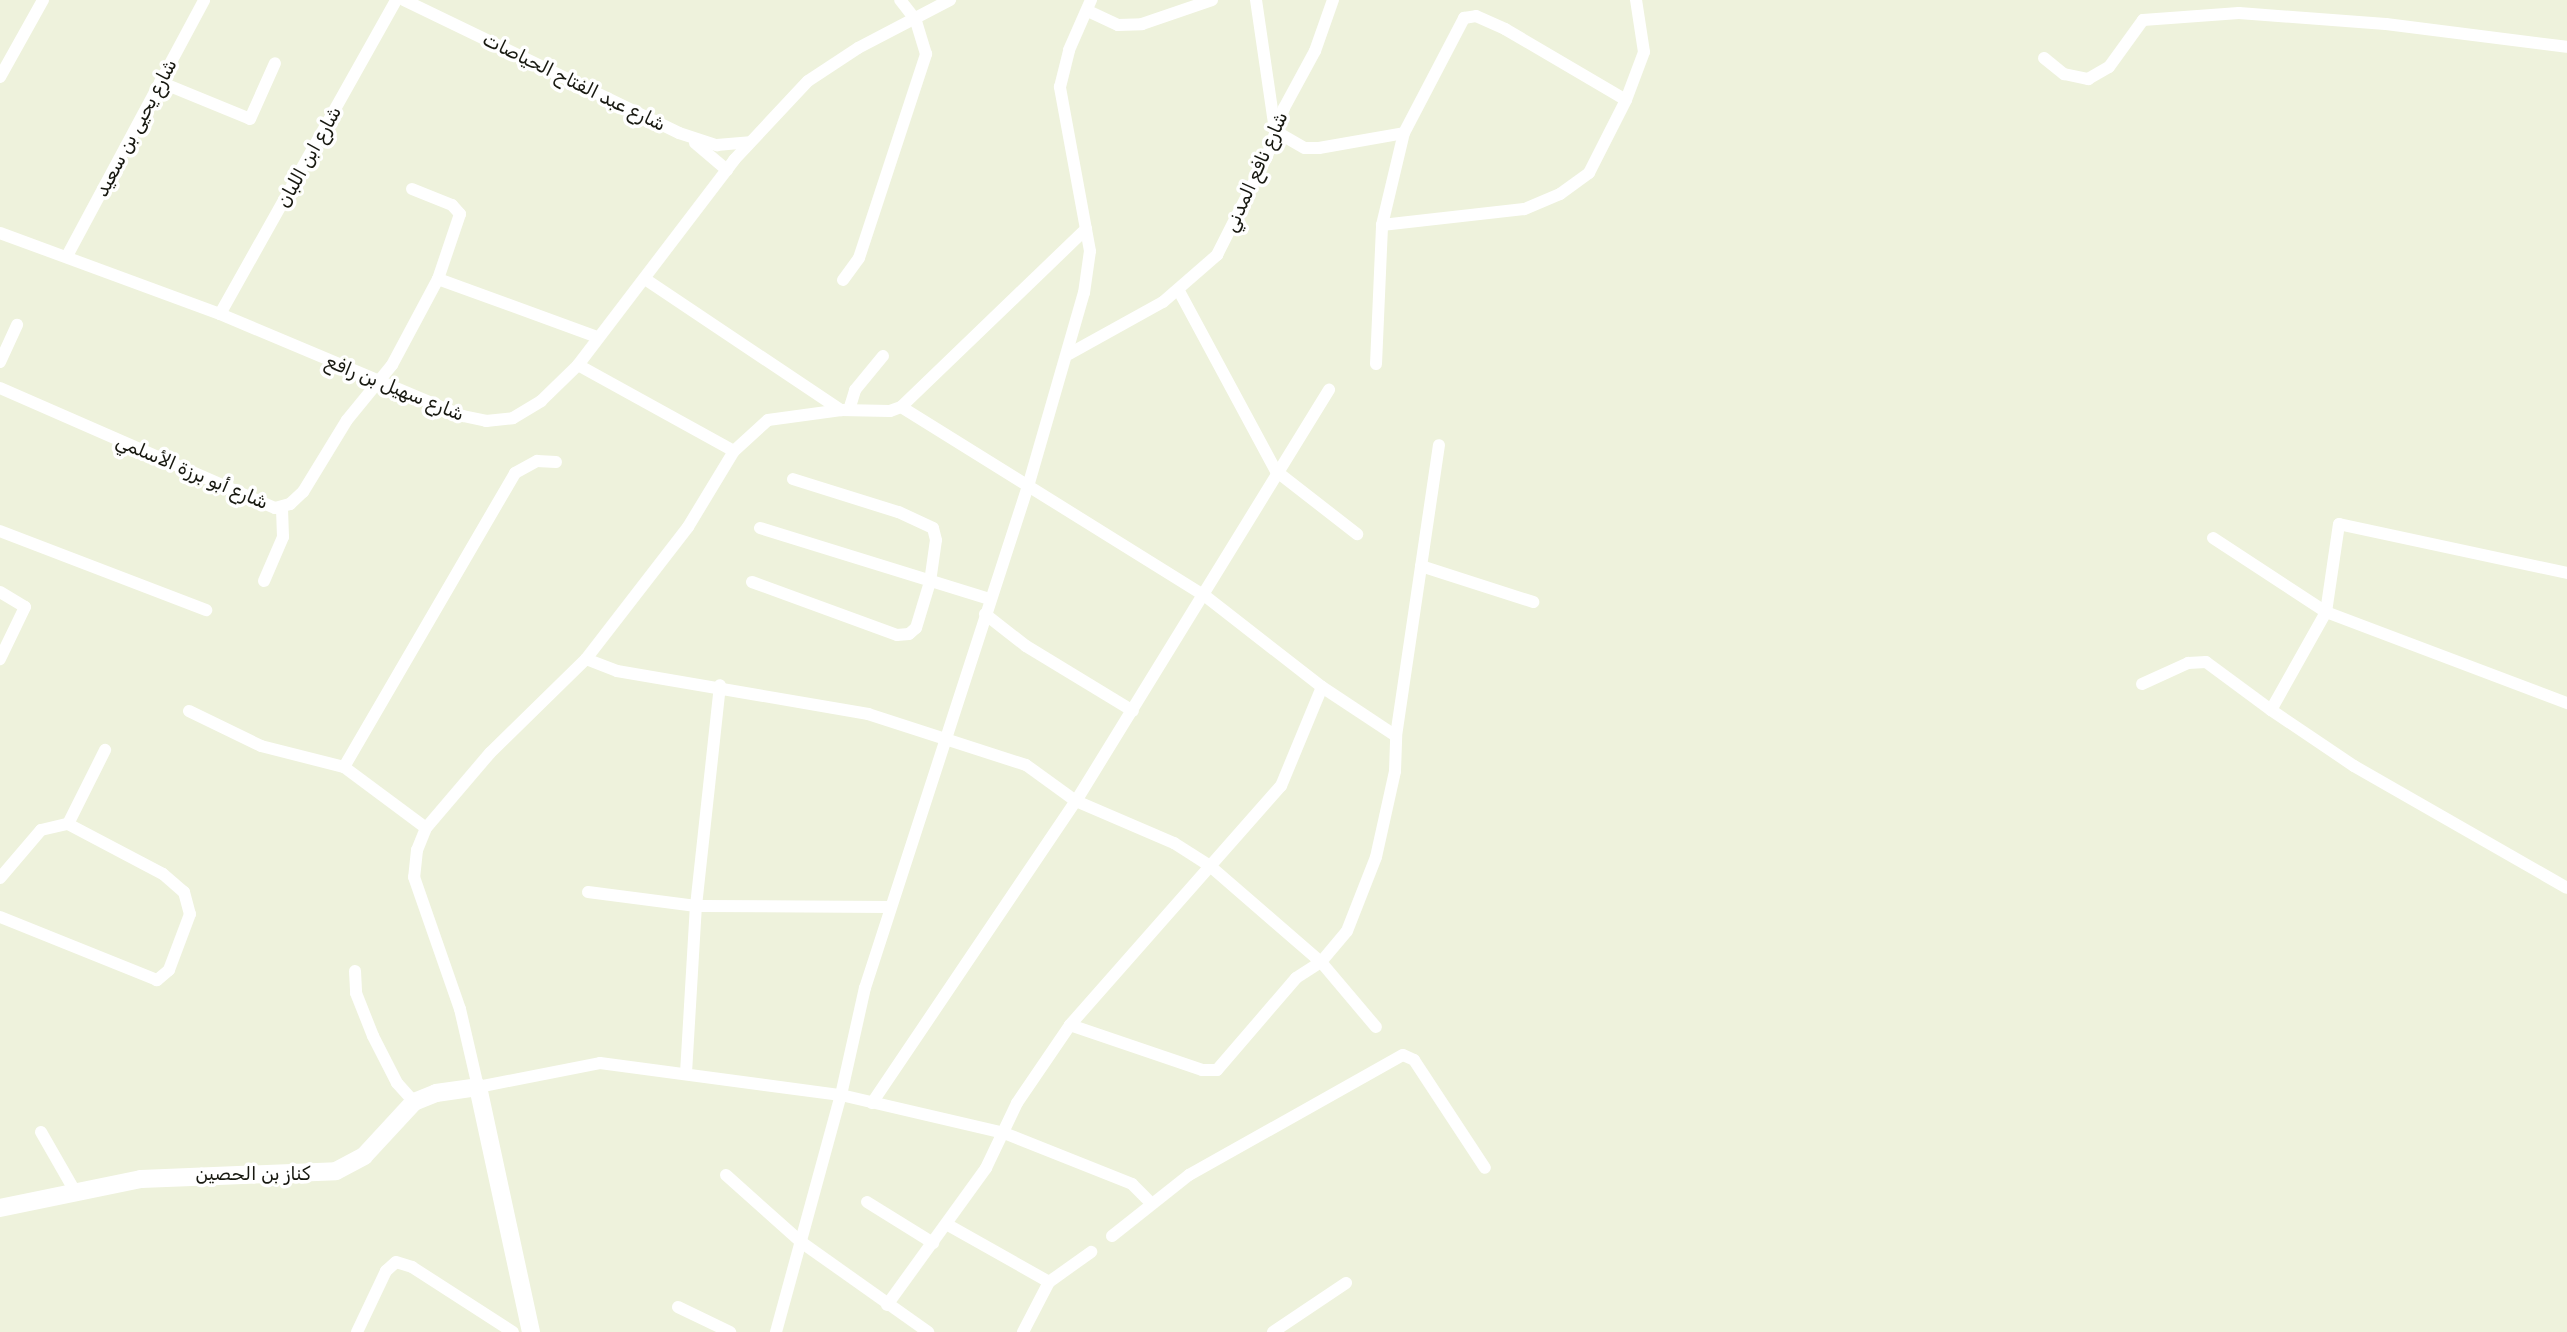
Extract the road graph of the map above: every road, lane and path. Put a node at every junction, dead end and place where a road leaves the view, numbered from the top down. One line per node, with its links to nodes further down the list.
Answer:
1 (43, 0): 16 (street)
2 (204, 0): 17 (street, شارع يحيى بن سعيد)
3 (396, 0): 33 (street, شارع ابن اللبان)
4 (404, 0): 20 (street, شارع عبد الفتاح الحياصات)
5 (900, 0): 12 (street)
6 (950, 0): 12 (street)
7 (1212, 0): 11 (street)
8 (1256, 0): 19 (street)
9 (1333, 0): 19 (street, شارع نافع المدني)
10 (1636, 0): 18 (street)
11 (1089, 6): 26 (street)
12 (915, 19): 22 (street); 31 (street)
13 (2567, 47): 14 (street)
14 (2044, 58)
15 (275, 63): 17 (street)
16 (0, 78)
17 (160, 82): 28 (street, شارع يحيى بن سعيد)
18 (1626, 100): 21 (street); 25 (street)
19 (1275, 131): 21 (street); 32 (street, شارع نافع المدني)
20 (680, 133): 22 (street, شارع عبد الفتاح الحياصات); 23 (street)
21 (1404, 133): 25 (street)
22 (750, 142): 23 (street)
23 (730, 165): 30 (street, شارع سهيل بن رافع)
24 (412, 189): 29 (street, شارع أبو برزة الأسلمي)
25 (1382, 225): 39 (street)
26 (1086, 229): 36 (street); 44 (street)
27 (0, 233): 28 (street, شارع سهيل بن رافع)
28 (67, 256): 33 (street, شارع سهيل بن رافع)
29 (438, 279): 35 (street); 41 (street, شارع أبو برزة الأسلمي)
30 (645, 279): 35 (street, شارع سهيل بن رافع); 45 (street)
31 (843, 280)
32 (1179, 291): 36 (street, شارع نافع المدني); 49 (street)
33 (220, 314): 41 (street, شارع سهيل بن رافع)
34 (17, 325): 38 (street)
35 (597, 337): 40 (street, شارع سهيل بن رافع)
36 (1069, 354): 51 (street)
37 (883, 356): 45 (street)
38 (0, 362)
39 (1376, 364)
40 (578, 365): 41 (street, شارع سهيل بن رافع); 47 (street)
41 (379, 382): 52 (street, شارع أبو برزة الأسلمي)
42 (0, 388): 52 (street, شارع أبو برزة الأسلمي)
43 (1329, 389): 49 (street)
44 (901, 407): 45 (street); 51 (street)
45 (845, 410): 47 (street)
46 (1439, 445): 57 (street)
47 (734, 451): 70 (street)
48 (556, 462): 81 (street)
49 (1276, 471): 55 (street); 63 (street)
50 (793, 479): 61 (street)
51 (1029, 483): 63 (street); 64 (street)
52 (282, 507): 59 (street)
53 (760, 528): 61 (street)
54 (0, 531): 66 (street)
55 (1357, 534)
56 (2213, 538): 67 (street)
57 (1421, 566): 65 (street); 78 (street)
58 (2567, 573): 67 (street)
59 (264, 581)
60 (752, 582): 61 (street)
61 (930, 582): 64 (street)
62 (0, 592): 69 (street)
63 (1205, 596): 73 (street); 77 (street)
64 (990, 599): 68 (street)
65 (1533, 602)
66 (206, 610)
67 (2326, 612): 74 (street); 75 (street)
68 (985, 614): 77 (street); 79 (street)
69 (0, 659)
70 (586, 659): 72 (street); 84 (street)
71 (2142, 684): 75 (street)
72 (719, 685): 79 (street); 89 (street)
73 (1322, 687): 78 (street); 85 (street)
74 (2567, 703)
75 (2271, 710): 87 (street)
76 (189, 711): 81 (street)
77 (1133, 711): 82 (street)
78 (1396, 736): 92 (street)
79 (944, 738): 82 (street); 90 (street)
80 (106, 750): 83 (street)
81 (344, 767): 84 (street)
82 (1076, 801): 85 (street); 100 (street)
83 (68, 824): 86 (street); 91 (street)
84 (426, 828): 97 (street)
85 (1210, 866): 92 (street); 94 (street)
86 (0, 878)
87 (2567, 888)
88 (588, 892): 89 (street)
89 (696, 906): 90 (street); 96 (street)
90 (890, 907): 98 (street)
91 (0, 917)
92 (1321, 961): 94 (street); 95 (street)
93 (355, 971): 99 (street)
94 (1070, 1025): 102 (street)
95 (1376, 1027)
96 (686, 1073): 97 (street); 98 (street)
97 (478, 1087): 99 (street, كناز بن الحصين); 120 (street)
98 (841, 1096): 100 (street); 111 (street)
99 (414, 1102): 105 (street, كناز بن الحصين)
100 (872, 1103): 102 (street)
101 (41, 1132): 105 (street)
102 (1004, 1133): 107 (street); 109 (street)
103 (1485, 1168): 107 (street)
104 (726, 1175): 111 (street)
105 (76, 1193): 108 (street, كناز بن الحصين)
106 (867, 1202): 112 (street)
107 (1150, 1202): 110 (street)
108 (0, 1208)
109 (948, 1224): 112 (street); 114 (street)
110 (1112, 1236)
111 (801, 1242): 116 (street); 122 (street)
112 (933, 1243): 116 (street)
113 (1091, 1252): 114 (street)
114 (1049, 1282): 124 (street)
115 (1346, 1283): 125 (street)
116 (887, 1305): 123 (street)
117 (678, 1307): 121 (street)
118 (358, 1332): 119 (street)
119 (513, 1332)
120 (531, 1332)
121 (730, 1332)
122 (776, 1332)
123 (928, 1332)
124 (1023, 1332)
125 (1273, 1332)

